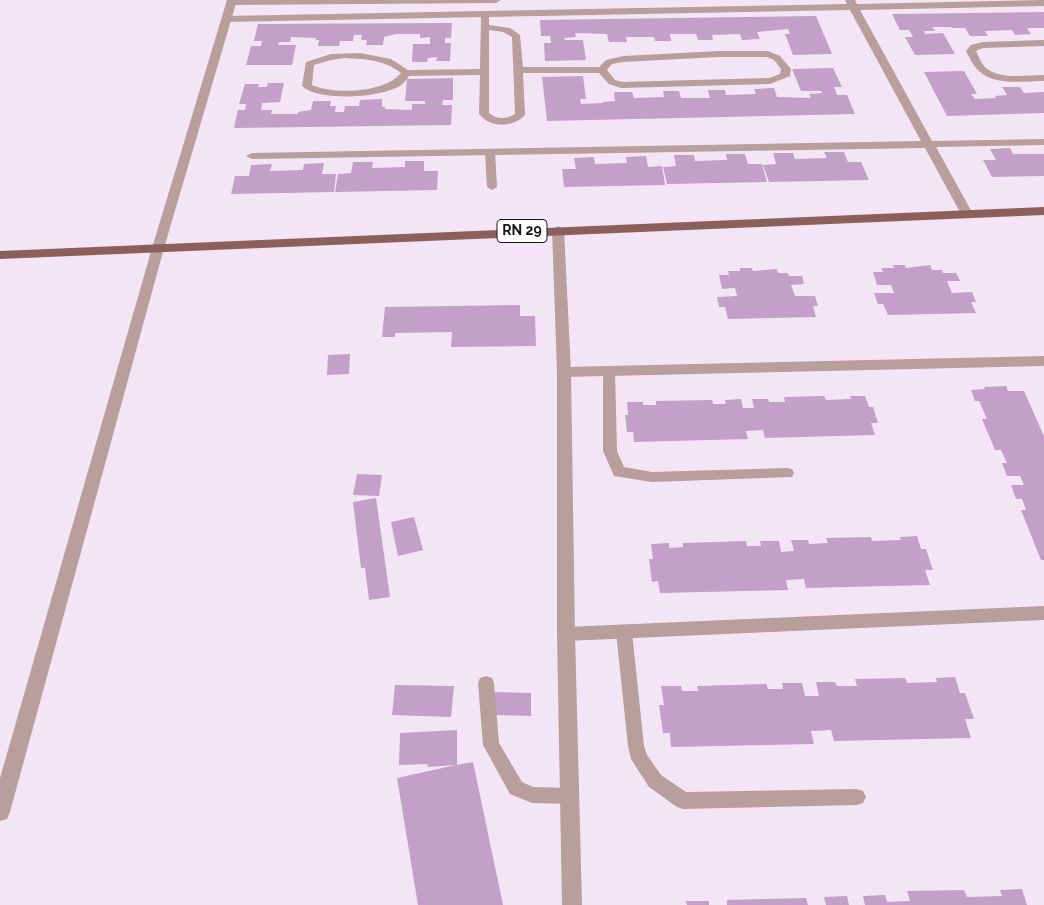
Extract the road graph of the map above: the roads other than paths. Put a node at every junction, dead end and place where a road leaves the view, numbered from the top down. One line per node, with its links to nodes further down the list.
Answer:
1 (485, 0): 2 (street); 3 (street); 6 (street)
2 (496, 0)
3 (232, 1): 7 (street)
4 (851, 3): 5 (street); 6 (street); 16 (street)
5 (1044, 3)
6 (485, 15): 7 (street); 8 (lane)
7 (226, 19): 23 (street)
8 (485, 27): 10 (lane); 12 (lane)
9 (1044, 43): 14 (lane)
10 (518, 70): 11 (lane); 12 (lane)
11 (602, 70): 11 (lane)
12 (484, 72): 13 (lane)
13 (406, 73): 13 (lane)
14 (1044, 78)
15 (1044, 142): 16 (street)
16 (928, 144): 17 (street); 21 (street)
17 (490, 152): 18 (street); 19 (lane)
18 (252, 156)
19 (492, 187)
20 (1044, 212): 21 (main road, RN 29)
21 (968, 214): 22 (main road, RN 29)
22 (558, 230): 23 (main road, RN 29); 27 (street)
23 (158, 248): 24 (main road, RN 29); 35 (street)
24 (0, 255)
25 (1044, 361): 26 (street)
26 (609, 371): 27 (street); 28 (lane)
27 (564, 372): 31 (street)
28 (787, 473)
29 (1044, 613): 30 (street)
30 (624, 632): 31 (street); 34 (lane)
31 (566, 634): 33 (street)
32 (486, 683): 33 (lane)
33 (569, 796): 36 (street)
34 (857, 797)
35 (0, 812)
36 (572, 905)

